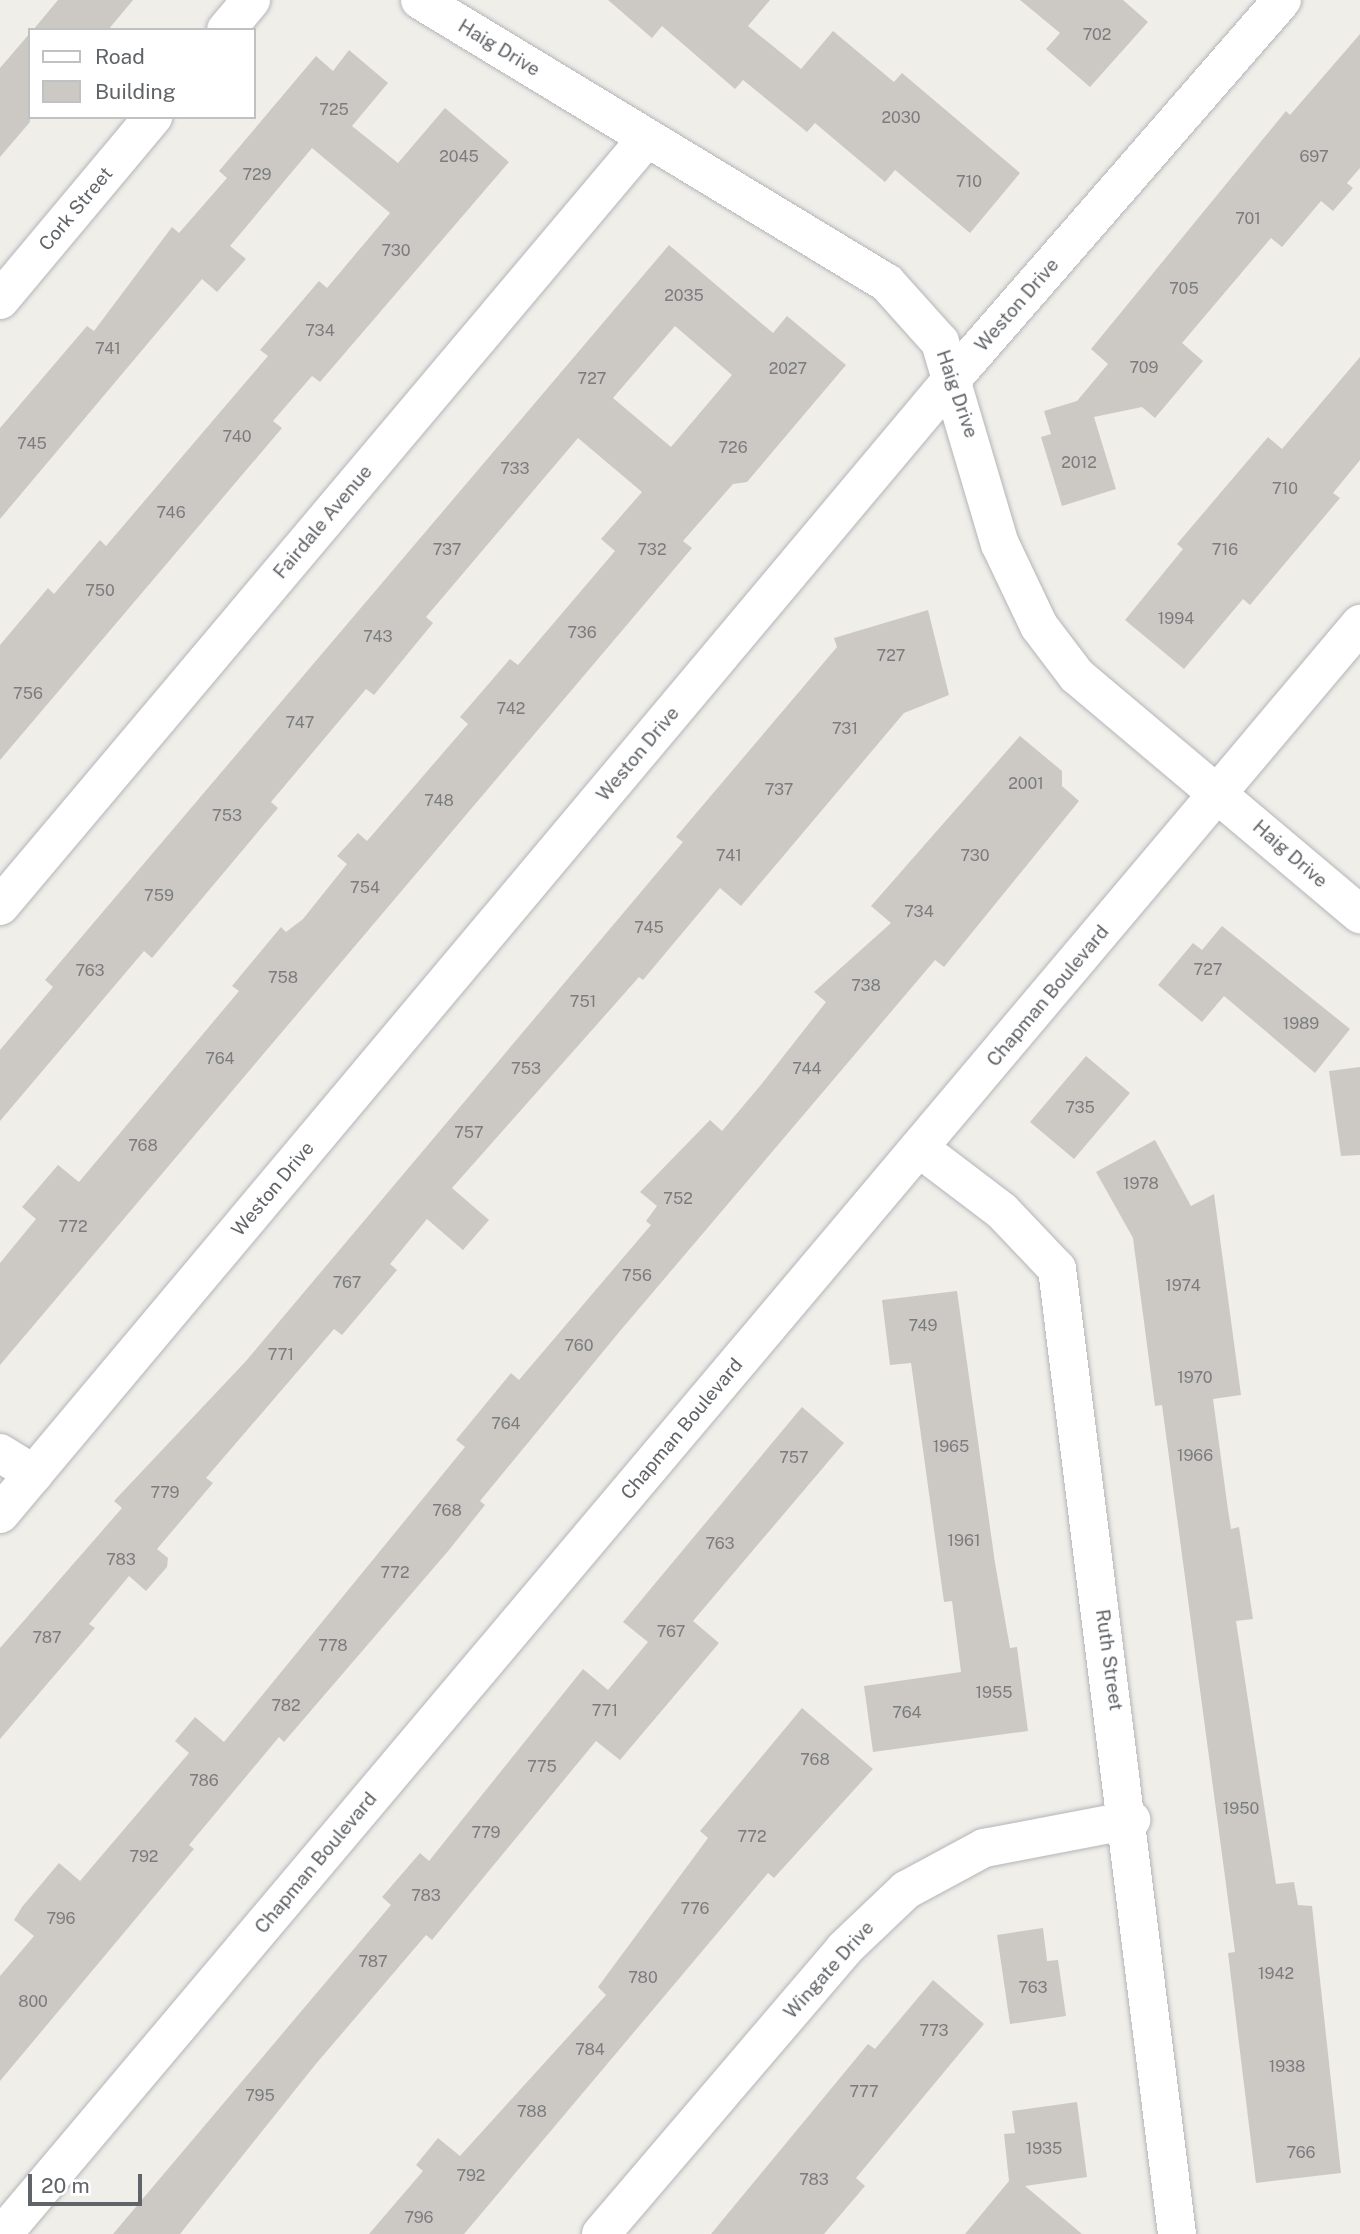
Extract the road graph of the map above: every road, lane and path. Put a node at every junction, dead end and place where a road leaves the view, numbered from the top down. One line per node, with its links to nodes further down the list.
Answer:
1 (251, 0): 4 (street)
2 (420, 0): 6 (street, Haig Drive)
3 (1282, 0): 8 (street, Weston Drive)
4 (228, 28)
5 (151, 119): 7 (street, Cork Street)
6 (647, 138): 8 (street, Haig Drive); 11 (street, Fairdale Avenue)
7 (0, 300)
8 (953, 378): 10 (street, Haig Drive); 15 (street, Weston Drive)
9 (1360, 624): 10 (street, Chapman Boulevard)
10 (1220, 793): 12 (street, Haig Drive); 13 (street, Chapman Boulevard)
11 (0, 906)
12 (1360, 914)
13 (919, 1148): 17 (street, Ruth Street); 18 (street, Chapman Boulevard)
14 (0, 1453): 15 (street)
15 (34, 1474): 16 (street, Weston Drive)
16 (0, 1514)
17 (1130, 1820): 19 (street, Wingate Drive); 20 (street, Ruth Street)
18 (3, 2234)
19 (601, 2234)
20 (1177, 2234)

